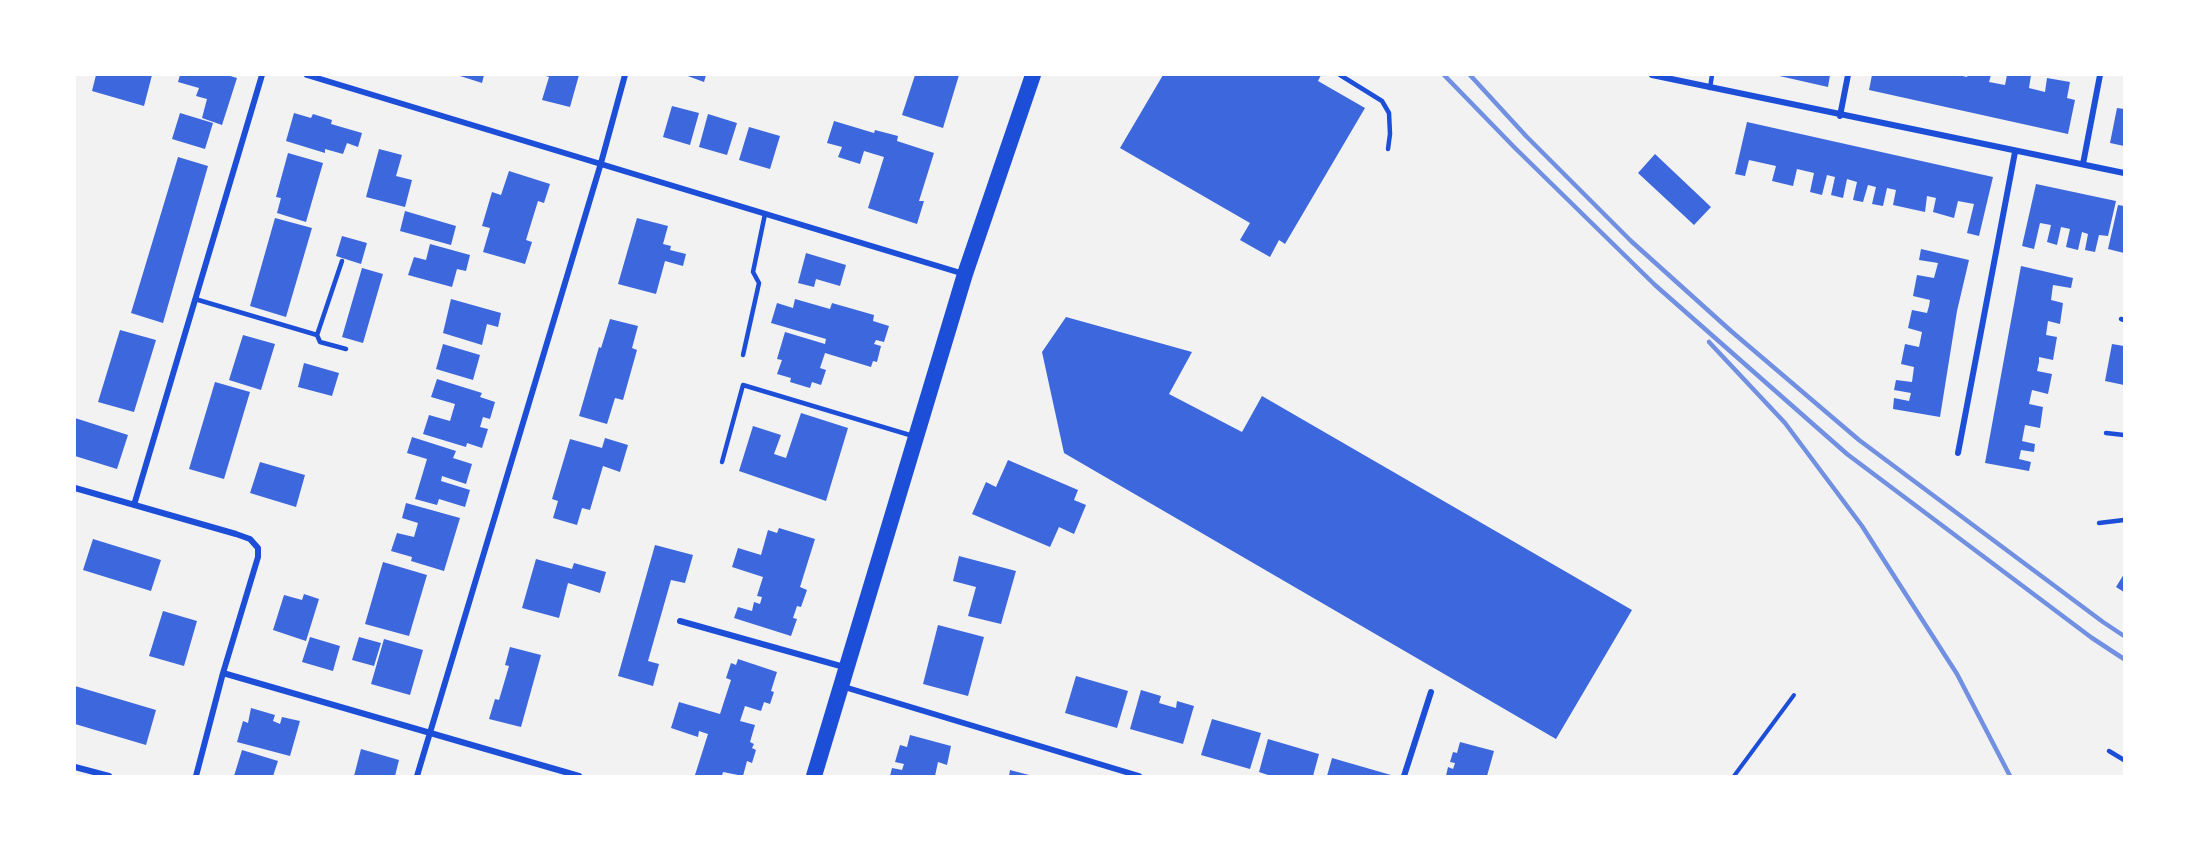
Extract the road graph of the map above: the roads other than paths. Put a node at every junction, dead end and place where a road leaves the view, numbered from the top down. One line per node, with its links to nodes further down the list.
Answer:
1 (262, 75): 20 (street)
2 (307, 75): 14 (street)
3 (625, 75): 14 (street)
4 (1033, 75): 19 (highway)
5 (1340, 75): 12 (lane)
6 (1652, 75): 10 (street)
7 (1712, 75): 10 (lane)
8 (1848, 75): 11 (street)
9 (2100, 75): 15 (street)
10 (1710, 88): 11 (street)
11 (1840, 116): 13 (street)
12 (1388, 149)
13 (2015, 152): 15 (street); 27 (street)
14 (601, 163): 17 (street); 38 (street)
15 (2083, 164): 16 (street)
16 (2124, 173)
17 (765, 214): 19 (street); 23 (lane)
18 (342, 261): 21 (lane)
19 (965, 274): 26 (highway)
20 (195, 299): 21 (lane); 30 (street)
21 (317, 335): 22 (lane)
22 (346, 349)
23 (743, 355)
24 (2106, 433): 25 (lane)
25 (2124, 435)
26 (916, 437): 28 (lane); 34 (highway)
27 (1958, 453)
28 (722, 462)
29 (75, 488): 30 (street)
30 (134, 505): 35 (street)
31 (2124, 520): 32 (lane)
32 (2099, 523)
33 (680, 621): 34 (street)
34 (846, 668): 36 (highway)
35 (223, 673): 38 (street); 43 (street)
36 (841, 686): 46 (highway); 47 (street)
37 (1431, 692): 48 (street)
38 (431, 733): 44 (street); 45 (street)
39 (2109, 751): 40 (lane)
40 (2124, 760)
41 (75, 767): 42 (street)
42 (109, 776)
43 (196, 776)
44 (417, 776)
45 (579, 776)
46 (814, 776)
47 (1139, 776)
48 (1404, 776)

